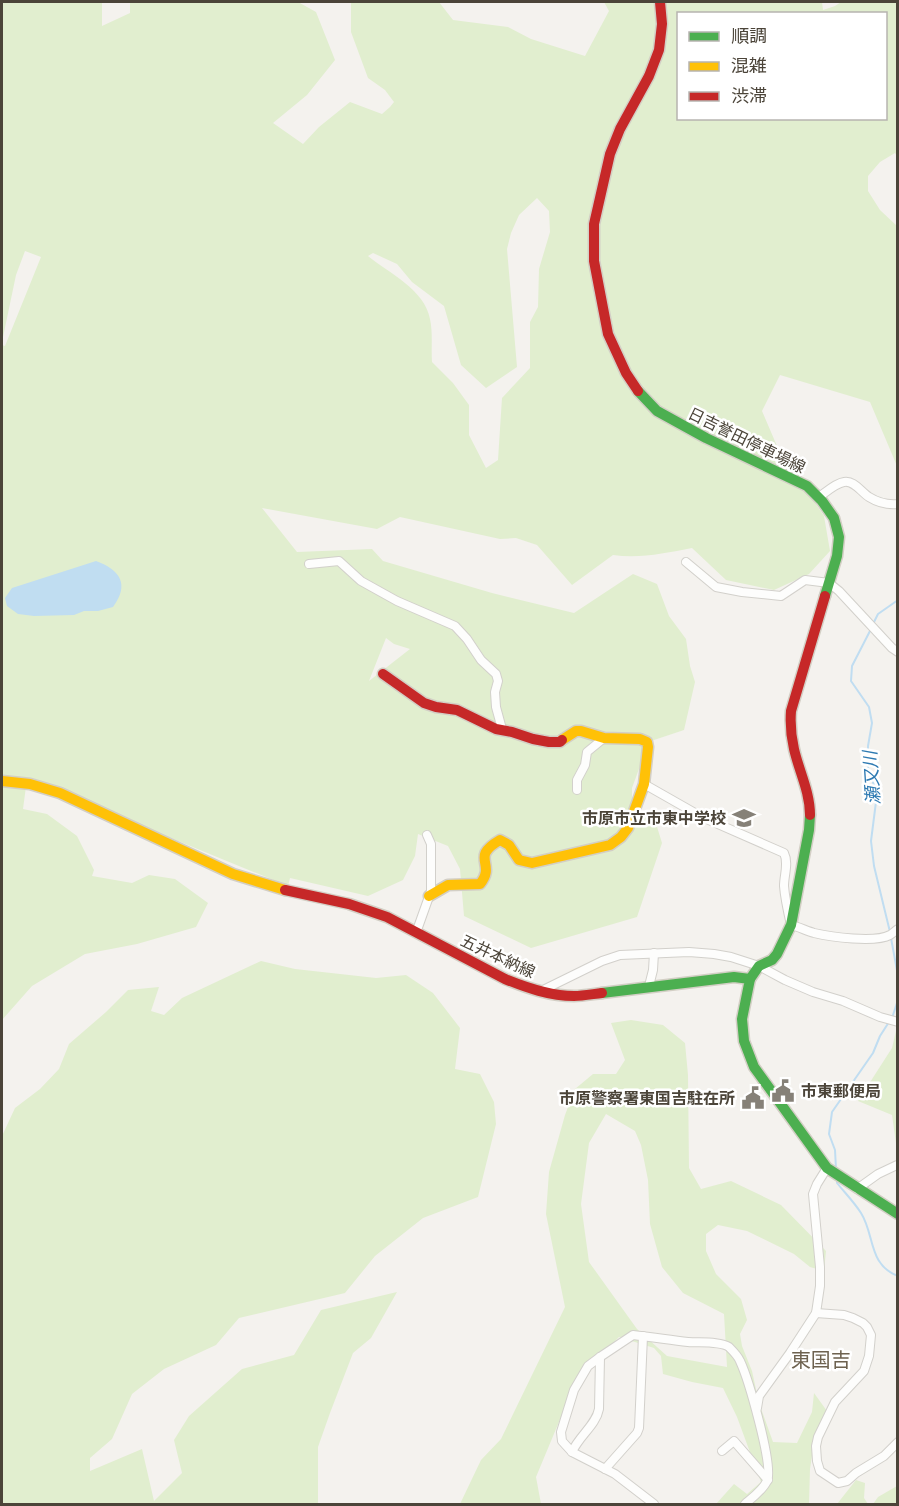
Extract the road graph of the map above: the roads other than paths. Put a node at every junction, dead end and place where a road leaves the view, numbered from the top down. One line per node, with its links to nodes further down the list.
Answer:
1 (660, 2): 2 (main road, 日吉誉田停車場線)
2 (819, 496): 3 (street); 6 (main road, 日吉誉田停車場線)
3 (897, 504)
4 (686, 562): 6 (street)
5 (309, 564): 9 (street)
6 (829, 583): 7 (street); 16 (main road, 日吉誉田停車場線)
7 (897, 652)
8 (383, 674): 9 (main road)
9 (502, 729): 10 (main road)
10 (604, 738): 12 (main road); 13 (street)
11 (2, 781): 18 (main road, 五井本納線)
12 (644, 784): 15 (main road); 16 (street)
13 (577, 790)
14 (427, 835): 15 (street)
15 (429, 896): 18 (street)
16 (792, 925): 17 (street); 20 (main road, 日吉誉田停車場線)
17 (897, 929)
18 (416, 933): 23 (main road, 五井本納線)
19 (654, 953): 20 (street); 22 (street); 23 (street)
20 (759, 966): 21 (main road, 日吉誉田停車場線); 24 (street)
21 (750, 979): 22 (main road, 五井本納線); 26 (main road)
22 (649, 986): 23 (main road, 五井本納線)
23 (539, 991)
24 (897, 1022)
25 (897, 1165): 27 (street)
26 (827, 1168): 27 (main road); 29 (street)
27 (857, 1189): 28 (main road)
28 (897, 1214)
29 (816, 1313): 32 (street); 33 (street)
30 (643, 1336): 31 (street); 32 (street); 36 (street)
31 (600, 1357): 35 (street); 35 (street)
32 (757, 1408): 37 (street)
33 (897, 1442)
34 (722, 1451): 37 (street)
35 (572, 1452): 36 (street)
36 (605, 1469): 38 (street)
37 (768, 1480): 39 (street)
38 (654, 1504)
39 (745, 1504)

